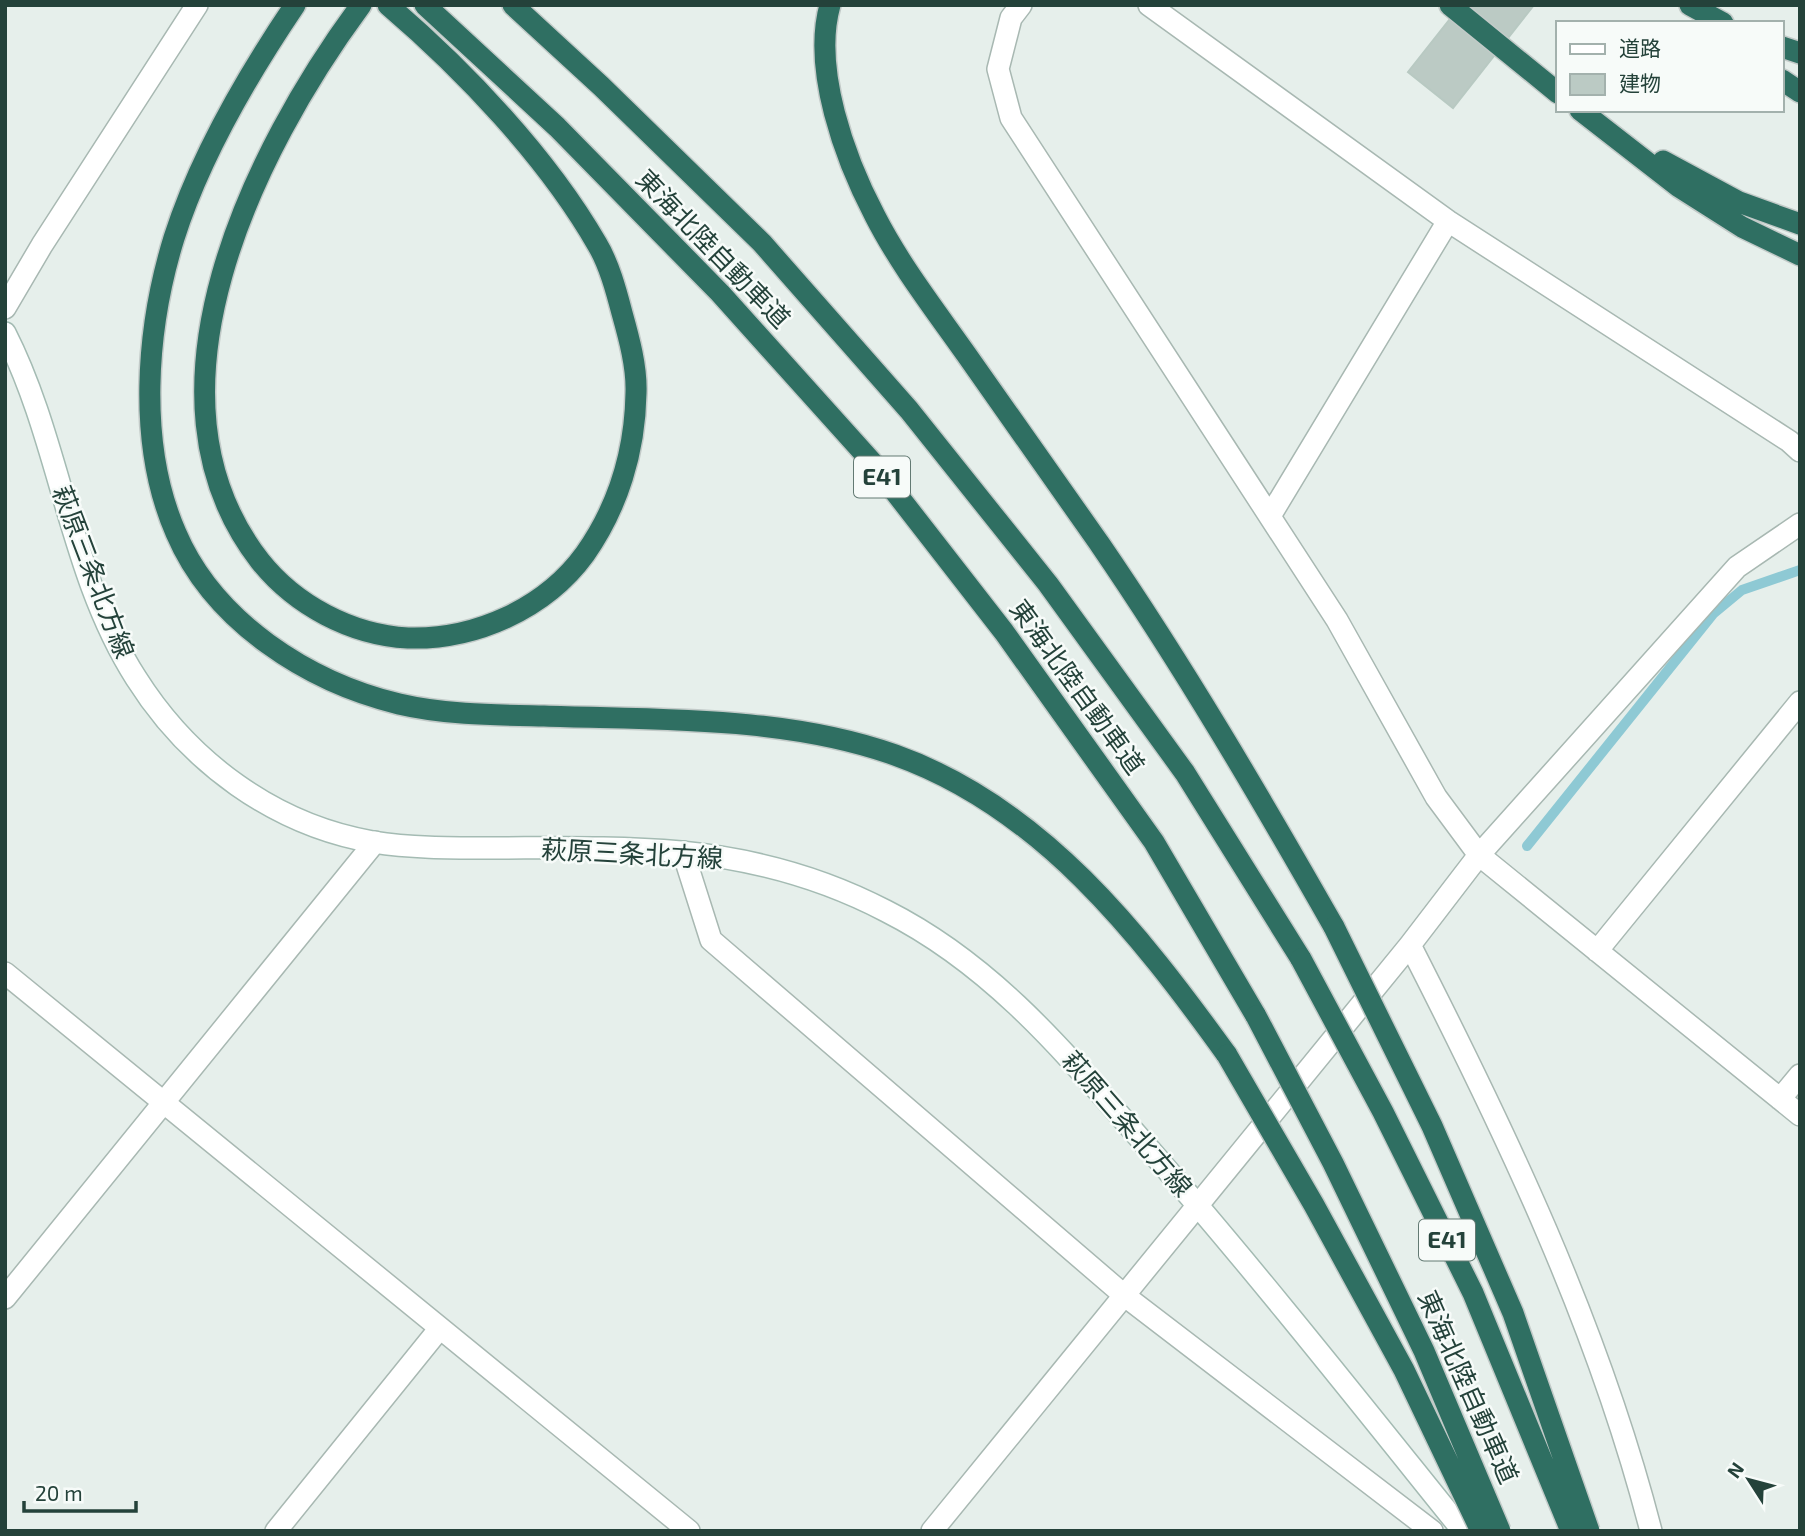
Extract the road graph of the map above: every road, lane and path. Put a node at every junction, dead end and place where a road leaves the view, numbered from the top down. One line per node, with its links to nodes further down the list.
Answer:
1 (197, 5): 21 (street)
2 (295, 5): 48 (highway, bridge)
3 (361, 5): 11 (highway)
4 (425, 5): 49 (highway, 東海北陸自動車道 / E41, bridge)
5 (513, 5): 50 (highway, 東海北陸自動車道 / E41, bridge)
6 (830, 5): 51 (highway, bridge)
7 (1021, 5): 24 (street)
8 (1149, 5): 18 (street)
9 (1450, 5): 15 (highway)
10 (1688, 5): 12 (highway); 13 (highway)
11 (390, 7)
12 (1706, 21)
13 (1719, 21)
14 (1784, 81): 16 (highway)
15 (1556, 91)
16 (1800, 92)
17 (1586, 115): 19 (highway); 20 (highway)
18 (1448, 221): 23 (street); 24 (street)
19 (1800, 223)
20 (1800, 255)
21 (5, 308)
22 (5, 333): 27 (street, 萩原三条北方線)
23 (1800, 451)
24 (1270, 516): 29 (street)
25 (1800, 524): 29 (street)
26 (1800, 702): 31 (street)
27 (375, 842): 28 (street, 萩原三条北方線); 35 (street)
28 (683, 852): 37 (street, 萩原三条北方線); 38 (street)
29 (1479, 855): 30 (street); 31 (street)
30 (1410, 946): 37 (street); 52 (street)
31 (1597, 951): 34 (street)
32 (5, 973): 35 (street)
33 (1800, 1075): 34 (street)
34 (1780, 1099): 36 (street)
35 (164, 1102): 39 (street); 40 (street)
36 (1800, 1115)
37 (1197, 1205): 38 (street); 41 (street, 萩原三条北方線)
38 (1125, 1296): 44 (street); 45 (street)
39 (5, 1297)
40 (440, 1328): 42 (street); 43 (street)
41 (1397, 1449): 46 (street, 萩原三条北方線); 47 (street, 萩原三条北方線)
42 (276, 1531)
43 (689, 1531)
44 (932, 1531)
45 (1432, 1531)
46 (1444, 1531)
47 (1463, 1531)
48 (1482, 1531)
49 (1500, 1531)
50 (1571, 1531)
51 (1589, 1531)
52 (1651, 1531)

